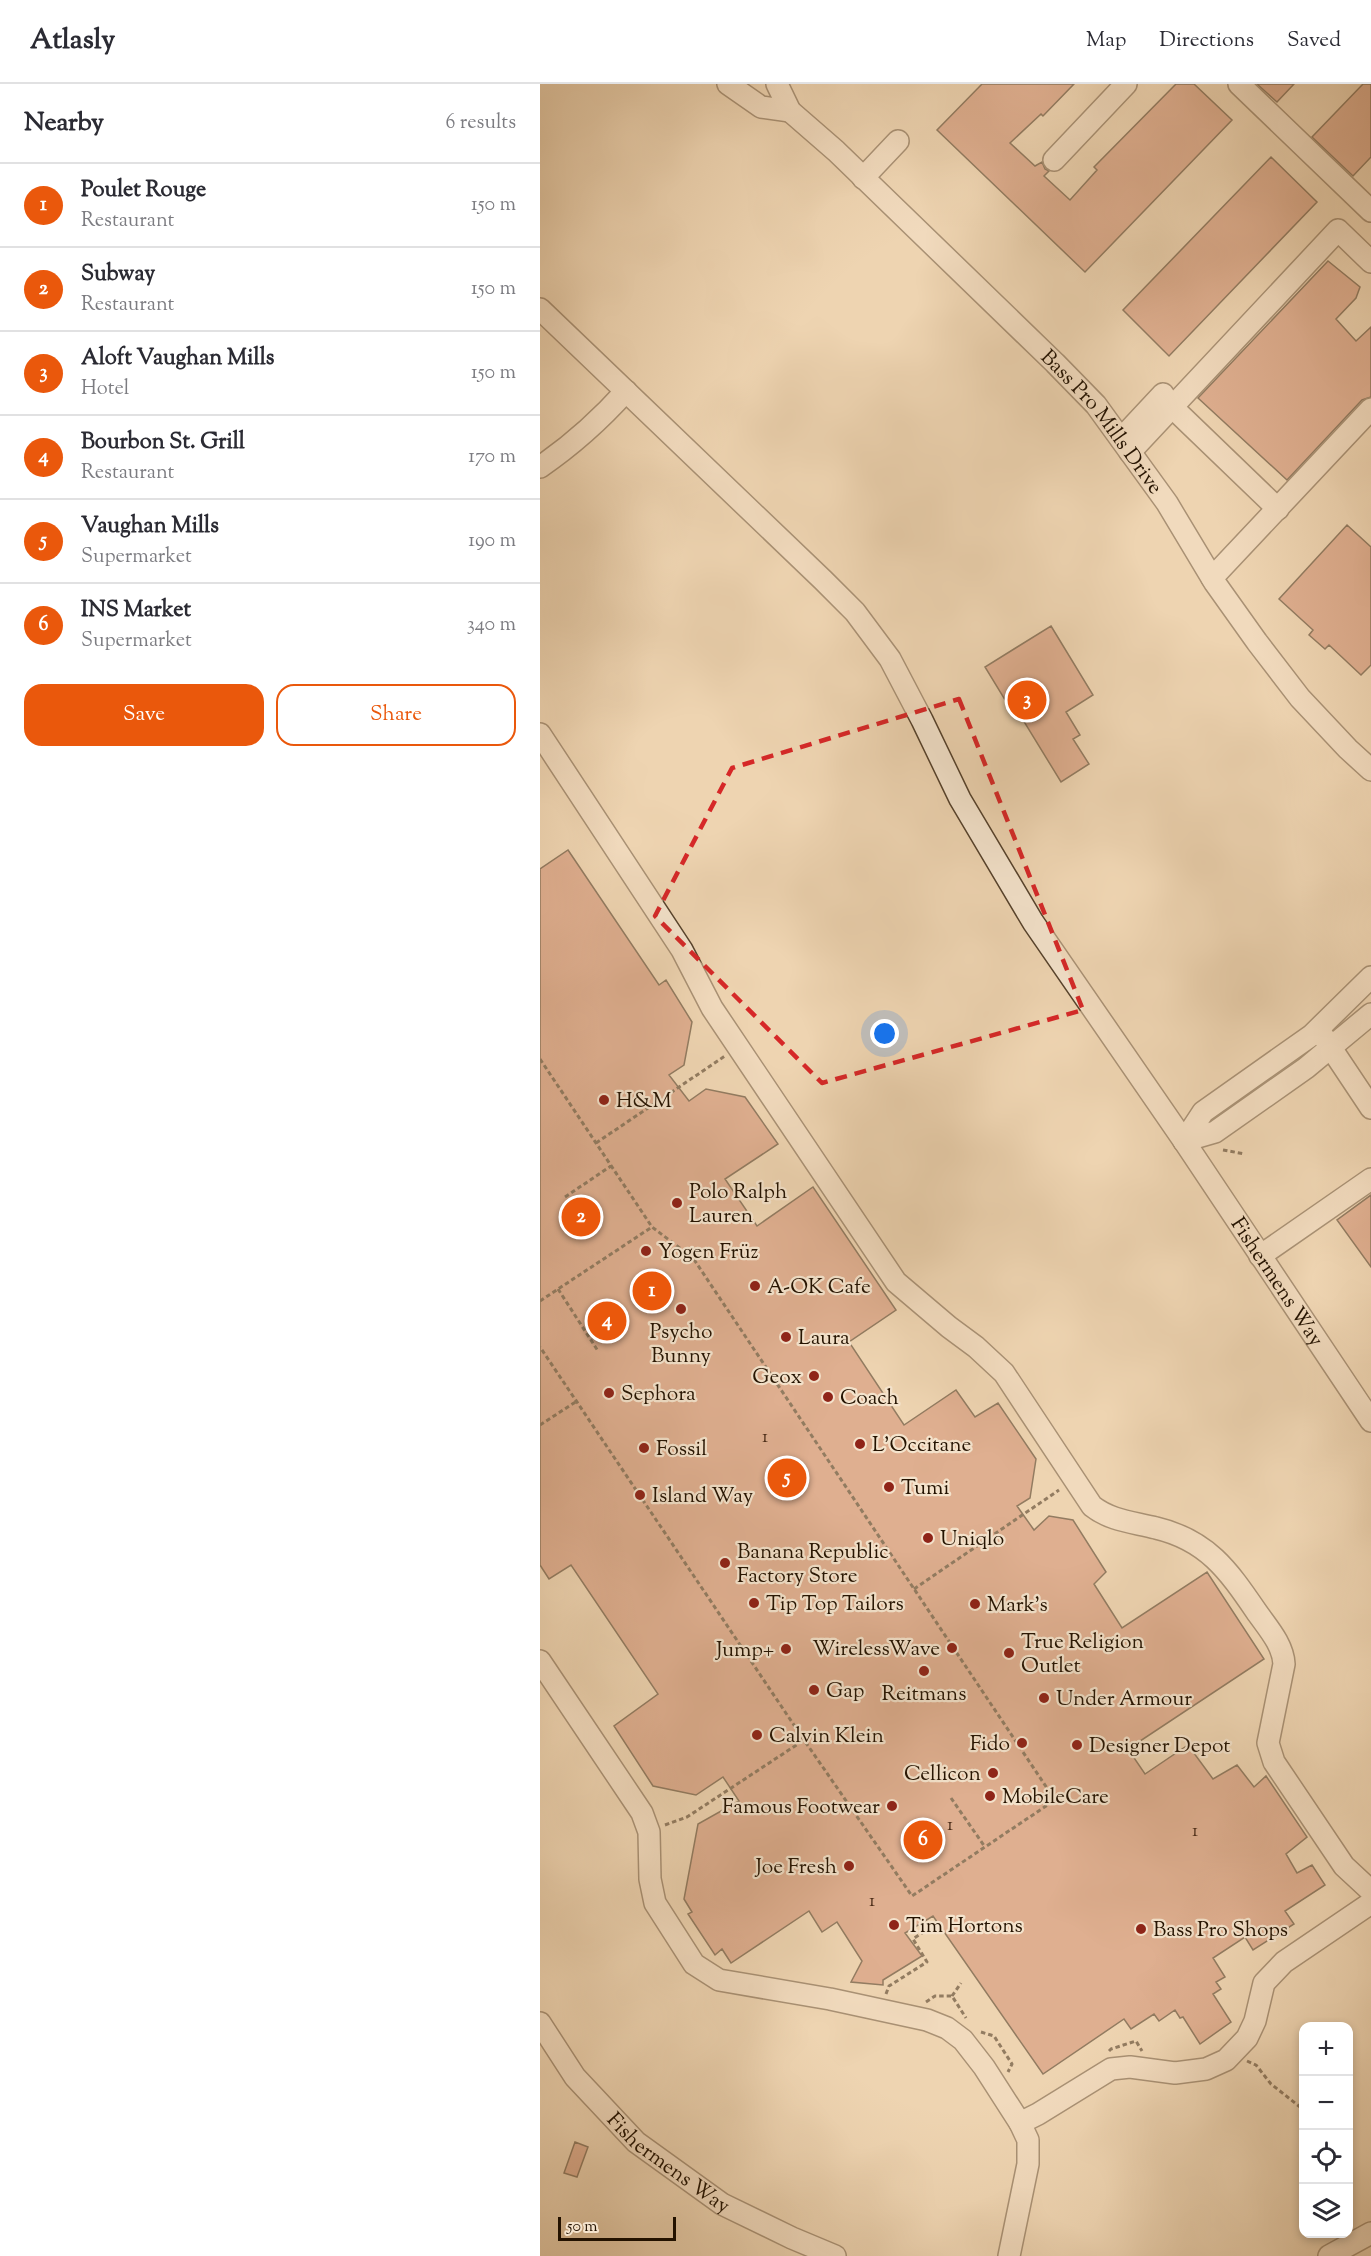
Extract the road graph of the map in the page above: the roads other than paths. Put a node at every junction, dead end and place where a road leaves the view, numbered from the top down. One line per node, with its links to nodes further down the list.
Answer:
1 (728, 84): 5 (street)
2 (777, 84): 5 (street, Bass Pro Mills Drive)
3 (1126, 84): 7 (street)
4 (1239, 84): 9 (street)
5 (790, 111): 8 (street, Bass Pro Mills Drive)
6 (898, 141): 8 (street)
7 (1054, 160)
8 (863, 178): 15 (street, Bass Pro Mills Drive)
9 (1371, 211)
10 (1371, 262): 13 (street)
11 (540, 309): 12 (street, Fishermens Way)
12 (626, 391): 16 (street); 26 (street, Fishermens Way)
13 (1167, 401): 15 (street); 17 (street)
14 (1371, 409): 17 (street)
15 (1126, 445): 18 (street, Bass Pro Mills Drive)
16 (540, 466)
17 (1278, 509): 18 (street)
18 (1212, 578): 20 (street, Bass Pro Mills Drive)
19 (540, 734): 31 (street)
20 (1371, 770)
21 (1371, 977): 23 (street)
22 (1371, 1014): 24 (street)
23 (1318, 1029): 24 (street); 26 (street)
24 (1331, 1048): 25 (street); 26 (street)
25 (1371, 1108)
26 (1184, 1141): 28 (street, Fishermens Way)
27 (1371, 1179): 28 (street)
28 (1260, 1256): 29 (street, Fishermens Way)
29 (1371, 1421)
30 (540, 1661): 34 (street)
31 (1371, 1891)
32 (1371, 1903): 34 (street)
33 (540, 2023): 36 (street, Fishermens Way)
34 (1020, 2123): 37 (street)
35 (1371, 2233): 38 (street)
36 (835, 2256)
37 (1009, 2256)
38 (1329, 2256)

